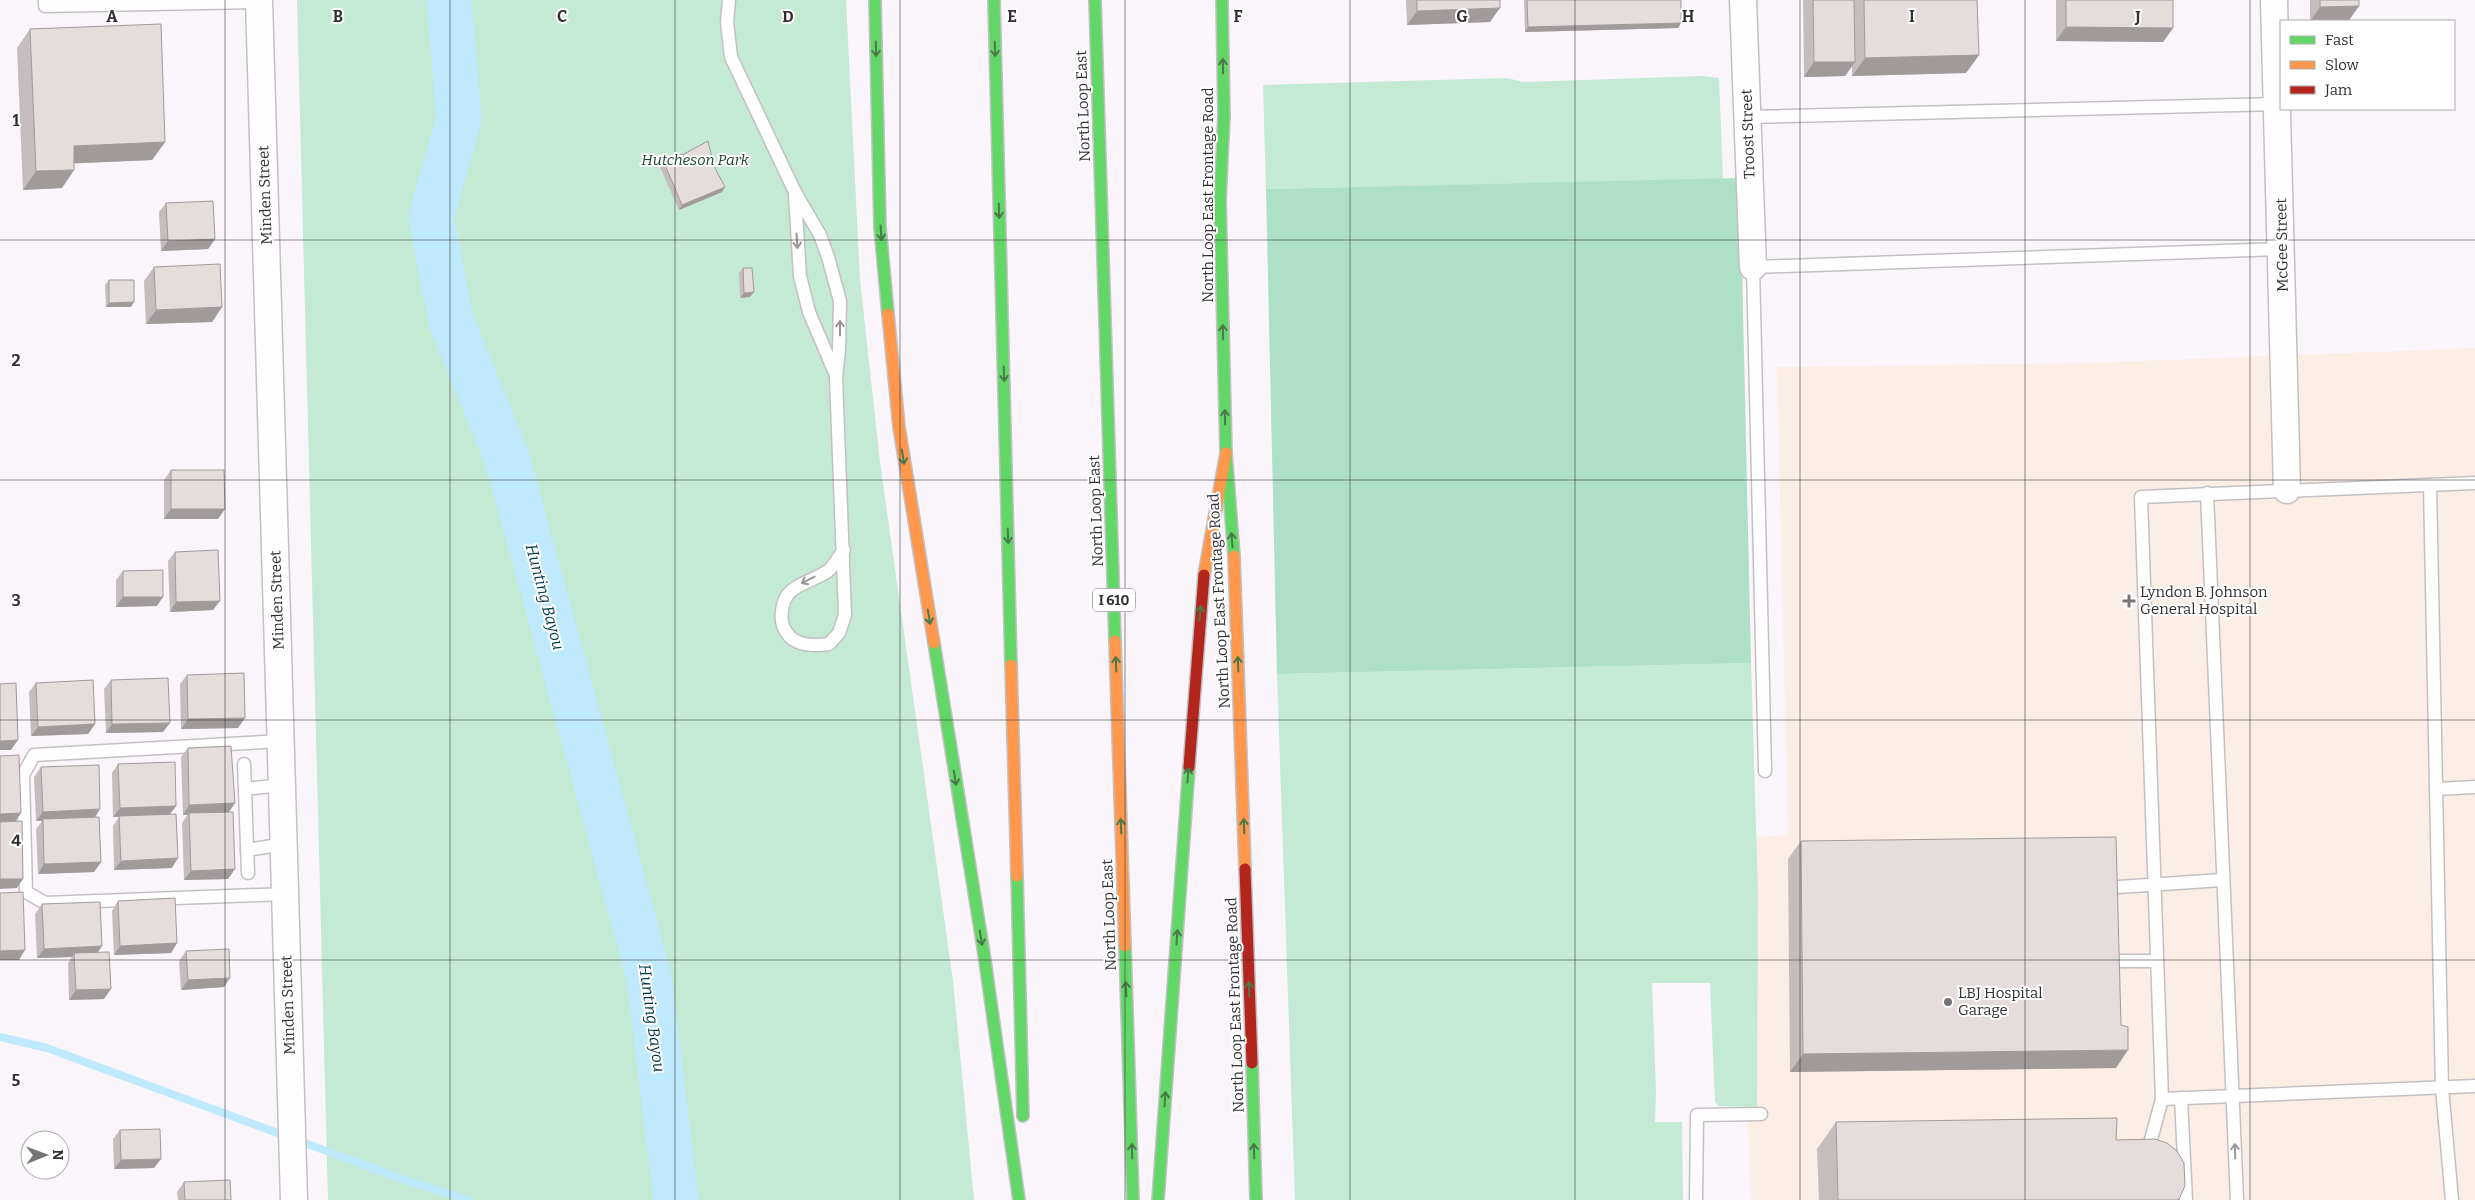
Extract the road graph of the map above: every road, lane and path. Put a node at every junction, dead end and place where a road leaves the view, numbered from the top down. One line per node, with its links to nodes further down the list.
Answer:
1 (45, 0): 9 (lane)
2 (729, 0): 12 (lane)
3 (875, 0): 48 (main road, one-way to 48)
4 (994, 0): 44 (main road, one-way to 44)
5 (1095, 0): 50 (main road, North Loop East / I 610, one-way to 5)
6 (1222, 0): 16 (main road, North Loop East Frontage Road, one-way to 6)
7 (1743, 0): 11 (street, Troost Street)
8 (2274, 0): 10 (street, McGee Street)
9 (259, 1): 22 (street, Minden Street)
10 (2278, 104): 11 (lane); 13 (street, McGee Street)
11 (1748, 117): 14 (street, Troost Street)
12 (794, 192): 15 (lane, one-way to 15); 15 (lane, one-way to 12)
13 (2282, 249): 14 (lane); 19 (street, McGee Street)
14 (1753, 267): 24 (lane)
15 (836, 377): 21 (lane)
16 (1226, 453): 51 (main road, one-way to 16); 52 (main road, North Loop East Frontage Road, one-way to 16)
17 (2475, 483): 18 (lane)
18 (2430, 485): 19 (lane); 28 (lane)
19 (2287, 490): 20 (lane)
20 (2207, 493): 32 (lane); 33 (lane)
21 (844, 550): 21 (lane, one-way to 21)
22 (281, 741): 25 (street, Minden Street); 35 (lane)
23 (244, 764): 27 (lane)
24 (1765, 771)
25 (282, 785): 27 (lane); 29 (street, Minden Street)
26 (2475, 787): 28 (lane)
27 (245, 789): 30 (lane)
28 (2436, 789): 39 (lane)
29 (284, 844): 30 (lane); 35 (street, Minden Street)
30 (247, 850): 31 (lane)
31 (248, 873)
32 (2222, 880): 33 (lane); 40 (lane)
33 (2156, 885): 34 (lane); 37 (lane)
34 (2104, 888)
35 (285, 894): 47 (street, Minden Street)
36 (2106, 961): 37 (lane)
37 (2157, 961): 42 (lane)
38 (2475, 1086): 39 (lane)
39 (2442, 1088): 40 (lane); 56 (lane)
40 (2233, 1094): 41 (lane); 55 (lane, one-way to 40)
41 (2181, 1098): 42 (lane); 54 (lane)
42 (2162, 1099): 46 (lane)
43 (1761, 1114): 53 (lane)
44 (1024, 1131)
45 (1024, 1150): 49 (main road)
46 (2144, 1168)
47 (294, 1200)
48 (1019, 1200)
49 (1026, 1200)
50 (1133, 1200)
51 (1158, 1200)
52 (1256, 1200)
53 (1696, 1200)
54 (2186, 1200)
55 (2237, 1200)
56 (2452, 1200)

